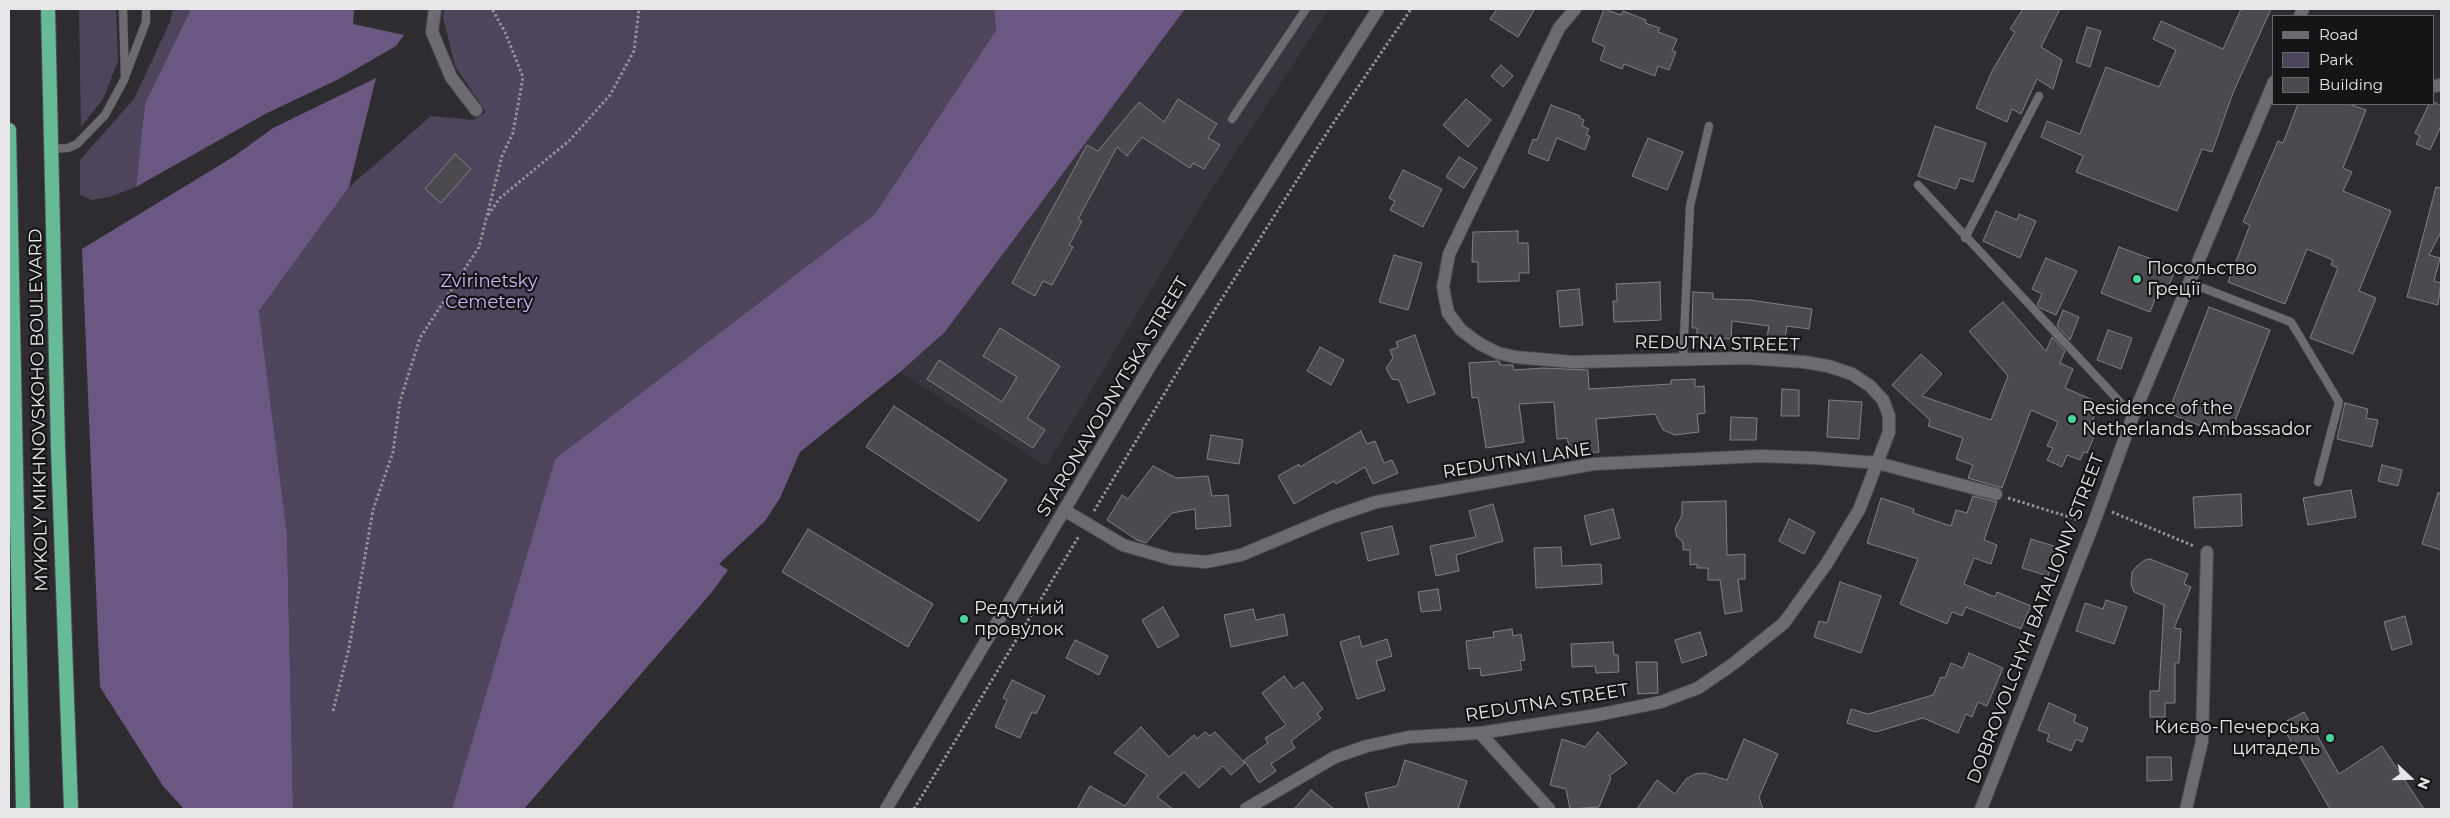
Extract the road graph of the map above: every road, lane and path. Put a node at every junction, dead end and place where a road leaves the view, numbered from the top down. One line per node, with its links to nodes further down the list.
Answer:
1 (48, 9): 18 (highway, MYKOLY MIKHNOVSKOHO BOULEVARD)
2 (123, 9): 11 (lane)
3 (146, 9): 11 (lane)
4 (435, 9): 14 (street)
5 (492, 9): 20 (path)
6 (639, 9): 20 (path)
7 (1306, 9): 15 (lane)
8 (1378, 9): 29 (street, STARONAVODNYTSKA STREET)
9 (1411, 9): 30 (path)
10 (1575, 9): 23 (street, REDUTNA STREET)
11 (125, 78): 18 (lane)
12 (2272, 87): 22 (street, DOBROVOLCHYH BATALIONIV STREET)
13 (2039, 96): 21 (lane)
14 (476, 110)
15 (1232, 119)
16 (1709, 126): 23 (lane)
17 (9, 130): 35 (highway, MYKOLY MIKHNOVSKOHO BOULEVARD)
18 (52, 149): 36 (highway, MYKOLY MIKHNOVSKOHO BOULEVARD)
19 (1918, 185): 21 (lane)
20 (487, 218): 33 (path)
21 (1966, 238): 24 (lane)
22 (2190, 283): 24 (street, DOBROVOLCHYH BATALIONIV STREET); 26 (lane)
23 (1683, 358): 25 (street, REDUTNA STREET)
24 (2133, 416): 28 (street, DOBROVOLCHYH BATALIONIV STREET)
25 (1877, 463): 27 (street, REDUTNYI LANE); 30 (street, REDUTNYI LANE); 34 (street, REDUTNA STREET)
26 (2318, 482)
27 (1996, 494): 31 (path)
28 (2100, 507): 31 (street, DOBROVOLCHYH BATALIONIV STREET); 32 (path)
29 (1064, 510): 30 (street, REDUTNYI LANE); 37 (street, STARONAVODNYTSKA STREET)
30 (1085, 524): 38 (path)
31 (2093, 525): 41 (street, DOBROVOLCHYH BATALIONIV STREET)
32 (2207, 552): 42 (street)
33 (333, 711)
34 (1480, 733): 39 (street, REDUTNA STREET); 40 (street)
35 (23, 809)
36 (71, 809)
37 (886, 809)
38 (914, 809)
39 (1246, 809)
40 (1549, 809)
41 (1981, 809)
42 (2186, 809)

